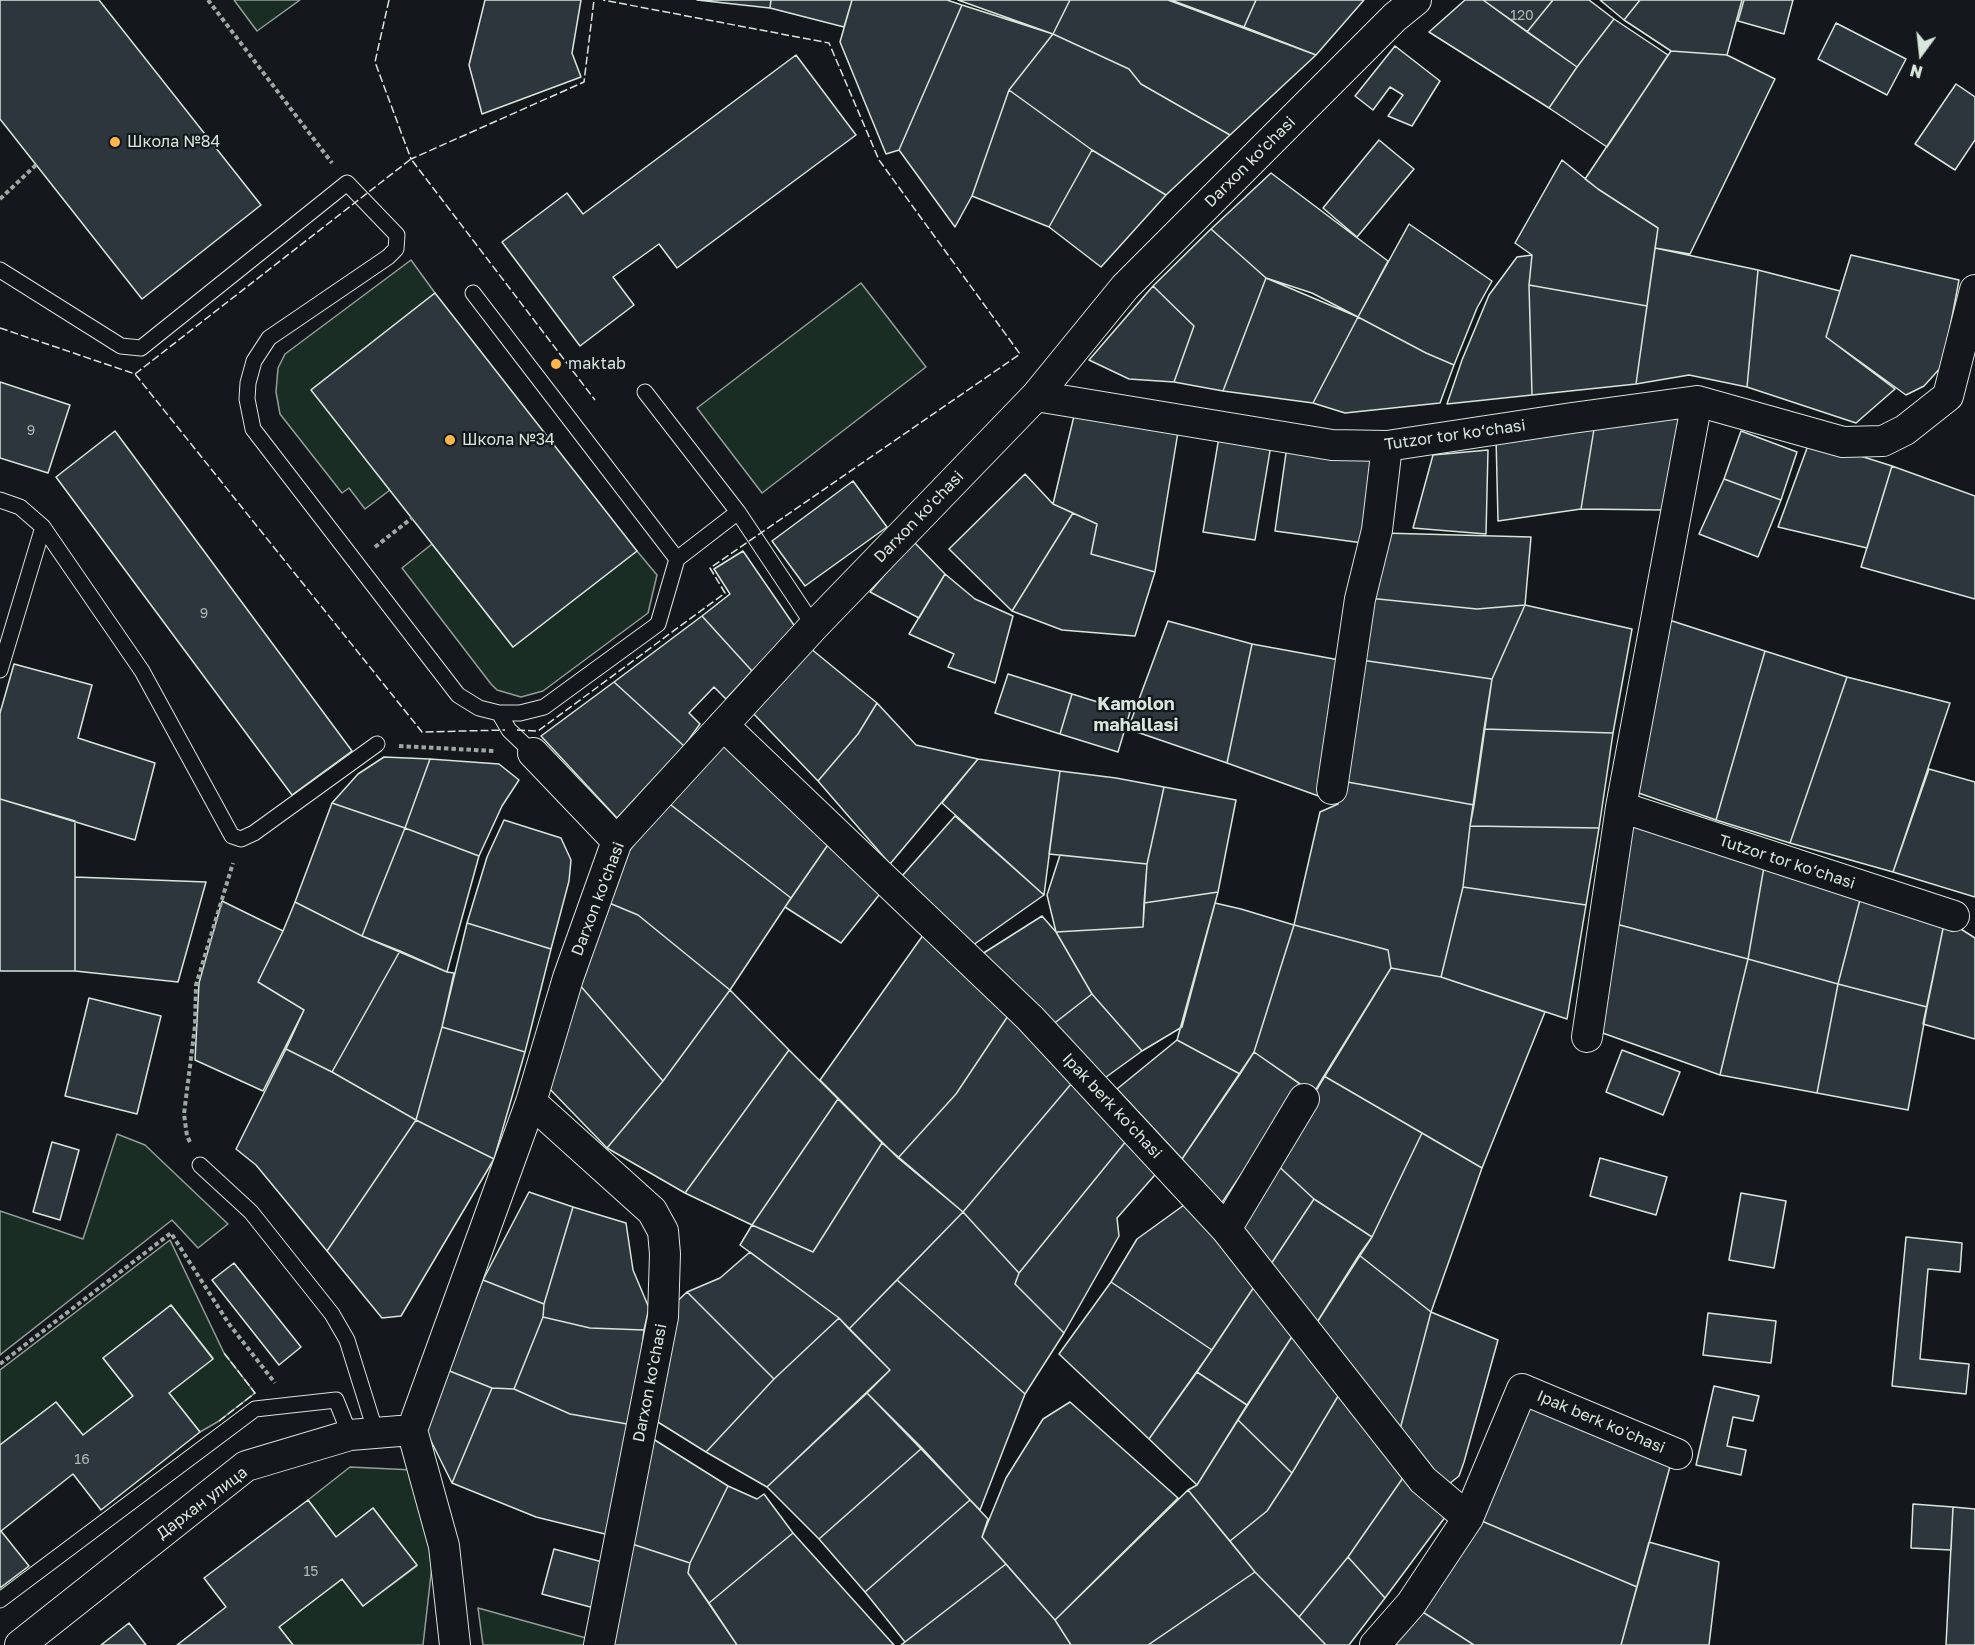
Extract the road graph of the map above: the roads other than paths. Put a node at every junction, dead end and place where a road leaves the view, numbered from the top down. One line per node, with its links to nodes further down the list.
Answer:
1 (1416, 0): 6 (street, Darxon ko'chasi)
2 (0, 270): 16 (lane)
3 (1975, 290): 7 (street, Tutzor tor ko‘chasi)
4 (473, 293): 12 (lane)
5 (645, 392): 10 (lane)
6 (1036, 396): 8 (street, Tutzor tor ko‘chasi); 13 (street, Darxon ko'chasi)
7 (1697, 401): 8 (street, Tutzor tor ko‘chasi); 21 (street)
8 (1387, 446): 20 (street)
9 (0, 500): 11 (lane)
10 (738, 512): 12 (lane); 13 (lane)
11 (43, 526): 14 (lane); 18 (lane)
12 (677, 559): 16 (lane)
13 (814, 626): 17 (street, Darxon ko'chasi)
14 (5, 636): 15 (lane)
15 (0, 670)
16 (499, 713): 19 (lane)
17 (723, 725): 22 (street, Darxon ko'chasi); 28 (street, Ipak berk ko'chasi)
18 (377, 744)
19 (533, 753): 22 (street)
20 (1332, 789)
21 (1621, 807): 23 (street, Tutzor tor ko‘chasi); 24 (street)
22 (617, 841): 26 (street, Darxon ko'chasi)
23 (1954, 916)
24 (1587, 1037)
25 (1304, 1099): 28 (street)
26 (531, 1102): 29 (street, Darxon ko'chasi); 36 (street, Darxon ko'chasi)
27 (200, 1165): 30 (lane)
28 (1226, 1230): 32 (street, Ipak berk ko'chasi)
29 (412, 1430): 30 (street, Дархан улица); 35 (street)
30 (363, 1434): 33 (lane); 34 (street, Дархан улица)
31 (1677, 1454): 32 (street, Ipak berk ko'chasi)
32 (1468, 1518): 37 (street, Ipak berk ko'chasi)
33 (0, 1600)
34 (20, 1645)
35 (455, 1645)
36 (599, 1645)
37 (1376, 1645)

